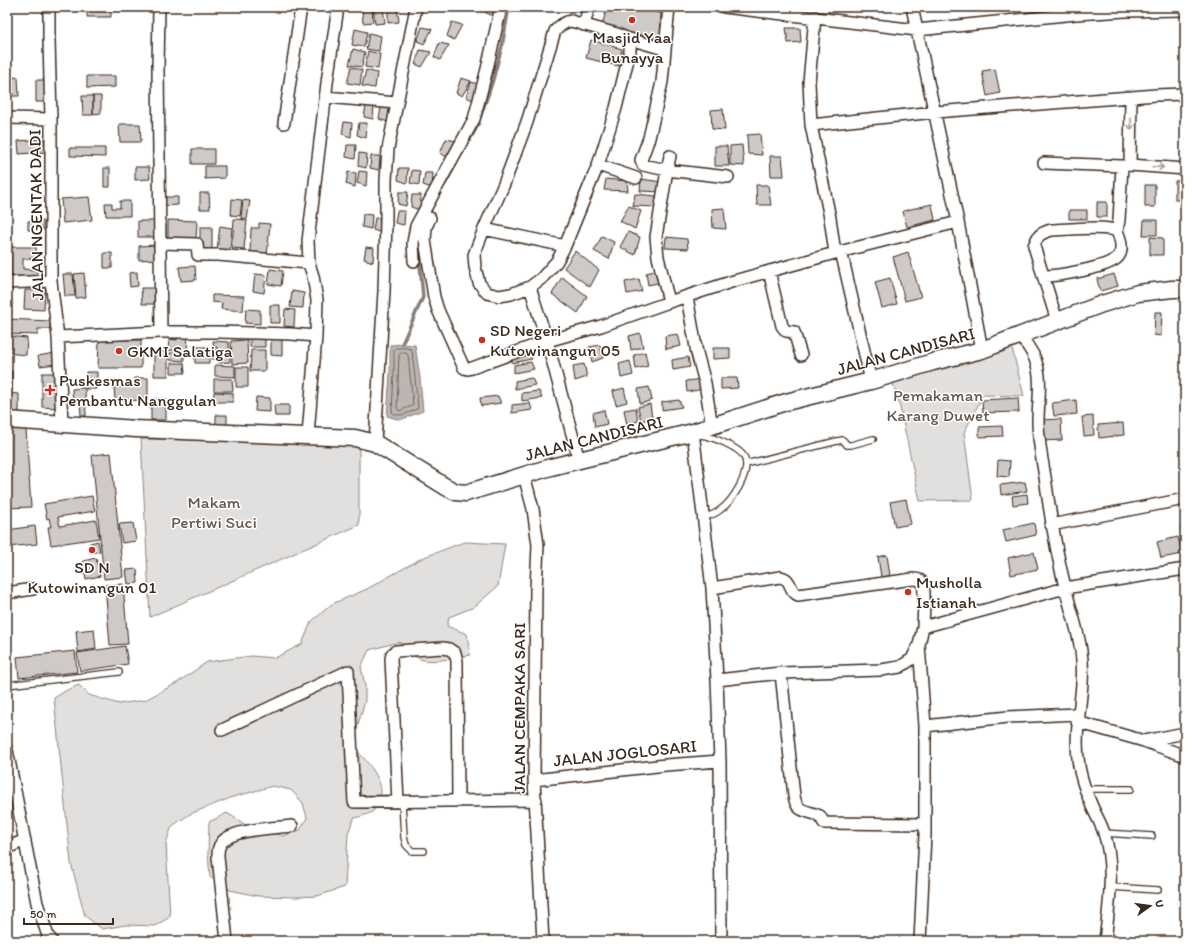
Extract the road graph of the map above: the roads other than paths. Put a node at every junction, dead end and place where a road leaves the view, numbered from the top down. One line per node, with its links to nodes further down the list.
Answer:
1 (49, 7): 25 (street, JALAN NGENTAK DADI)
2 (159, 7): 41 (street)
3 (301, 7): 26 (street)
4 (338, 7): 20 (street)
5 (416, 7): 22 (street)
6 (501, 7): 40 (street)
7 (589, 7): 15 (street)
8 (669, 7): 18 (street)
9 (724, 7): 14 (street)
10 (912, 7): 16 (street)
11 (1155, 9): 12 (street); 13 (street)
12 (1185, 10)
13 (1076, 11): 16 (street)
14 (818, 14): 16 (street); 27 (street)
15 (584, 25): 17 (street); 38 (street)
16 (917, 30): 23 (street)
17 (626, 38): 18 (street); 30 (street)
18 (664, 48): 33 (street)
19 (1185, 94): 21 (street)
20 (325, 97): 22 (street); 45 (street)
21 (1131, 98): 23 (street); 31 (street, one-way to 31)
22 (397, 103): 69 (street)
23 (935, 112): 27 (street); 37 (street)
24 (7, 118): 25 (street)
25 (51, 119): 48 (street, JALAN NGENTAK DADI)
26 (284, 123)
27 (811, 125): 43 (street)
28 (670, 156): 33 (street)
29 (1044, 164): 31 (street)
30 (598, 165): 35 (street); 42 (street)
31 (1126, 166): 32 (street, one-way to 32); 39 (street)
32 (1185, 169)
33 (667, 170): 34 (street); 53 (street)
34 (728, 177)
35 (636, 178)
36 (430, 218): 40 (street)
37 (958, 222): 43 (street); 60 (street)
38 (484, 229): 42 (street); 50 (street)
39 (1117, 231): 47 (street); 47 (street)
40 (419, 240): 44 (street); 59 (street)
41 (160, 243): 45 (street); 55 (street)
42 (565, 246): 50 (street)
43 (838, 252): 46 (street); 62 (street)
44 (414, 261)
45 (309, 263): 56 (street)
46 (769, 272): 52 (street); 61 (street)
47 (1043, 276): 54 (street)
48 (51, 281): 49 (street); 57 (street, JALAN NGENTAK DADI)
49 (7, 283)
50 (530, 287): 59 (street)
51 (1185, 289): 54 (street, JALAN CANDISARI)
52 (687, 296): 53 (street); 65 (street)
53 (669, 302): 59 (street)
54 (1057, 321): 58 (street, JALAN CANDISARI)
55 (161, 332): 56 (street); 57 (street)
56 (316, 336): 67 (street)
57 (58, 337): 64 (street, JALAN NGENTAK DADI)
58 (1019, 337): 60 (street, JALAN CANDISARI); 75 (street)
59 (548, 341): 70 (street)
60 (982, 350): 62 (street, JALAN CANDISARI)
61 (801, 355)
62 (871, 381): 65 (street, JALAN CANDISARI)
63 (7, 420): 64 (street, JALAN CANDISARI)
64 (62, 423): 67 (street, JALAN CANDISARI)
65 (712, 427): 66 (street, JALAN CANDISARI)
66 (694, 434): 70 (street, JALAN CANDISARI); 71 (lane); 74 (street)
67 (308, 435): 69 (street, JALAN CANDISARI)
68 (873, 439): 71 (lane)
69 (375, 443): 72 (street, JALAN CANDISARI)
70 (579, 460): 72 (street, JALAN CANDISARI)
71 (746, 464): 74 (lane)
72 (524, 475): 95 (street, JALAN CEMPAKA SARI)
73 (1185, 499): 75 (street)
74 (703, 517): 77 (street)
75 (1051, 525): 78 (street)
76 (1185, 569): 78 (street)
77 (712, 588): 81 (street); 85 (street)
78 (1065, 588): 81 (street); 87 (street)
79 (33, 589): 80 (street)
80 (7, 592)
81 (923, 627): 82 (street)
82 (919, 645): 84 (street); 88 (street)
83 (119, 672): 86 (lane)
84 (781, 673): 85 (street); 101 (street)
85 (717, 680): 94 (street)
86 (7, 685)
87 (1078, 718): 88 (street); 91 (street); 96 (street)
88 (925, 726): 101 (street)
89 (222, 730): 100 (street)
90 (1185, 733): 91 (street)
91 (1144, 742): 93 (street)
92 (7, 750): 105 (street)
93 (1185, 756)
94 (720, 761): 95 (street, JALAN JOGLOSARI); 113 (street)
95 (534, 780): 98 (street, JALAN CEMPAKA SARI)
96 (1085, 789): 97 (lane); 103 (street)
97 (1131, 789)
98 (536, 800): 99 (street); 112 (street, JALAN CEMPAKA SARI)
99 (458, 801): 100 (street); 100 (street)
100 (400, 802): 107 (lane)
101 (925, 824): 114 (street)
102 (292, 826): 111 (street)
103 (1104, 833): 104 (lane); 108 (street)
104 (1152, 836)
105 (25, 840): 106 (street); 110 (street)
106 (7, 848)
107 (424, 851)
108 (1109, 887): 109 (lane); 115 (street)
109 (1158, 890)
110 (52, 941)
111 (226, 941)
112 (543, 941)
113 (721, 941)
114 (920, 941)
115 (1105, 941)

